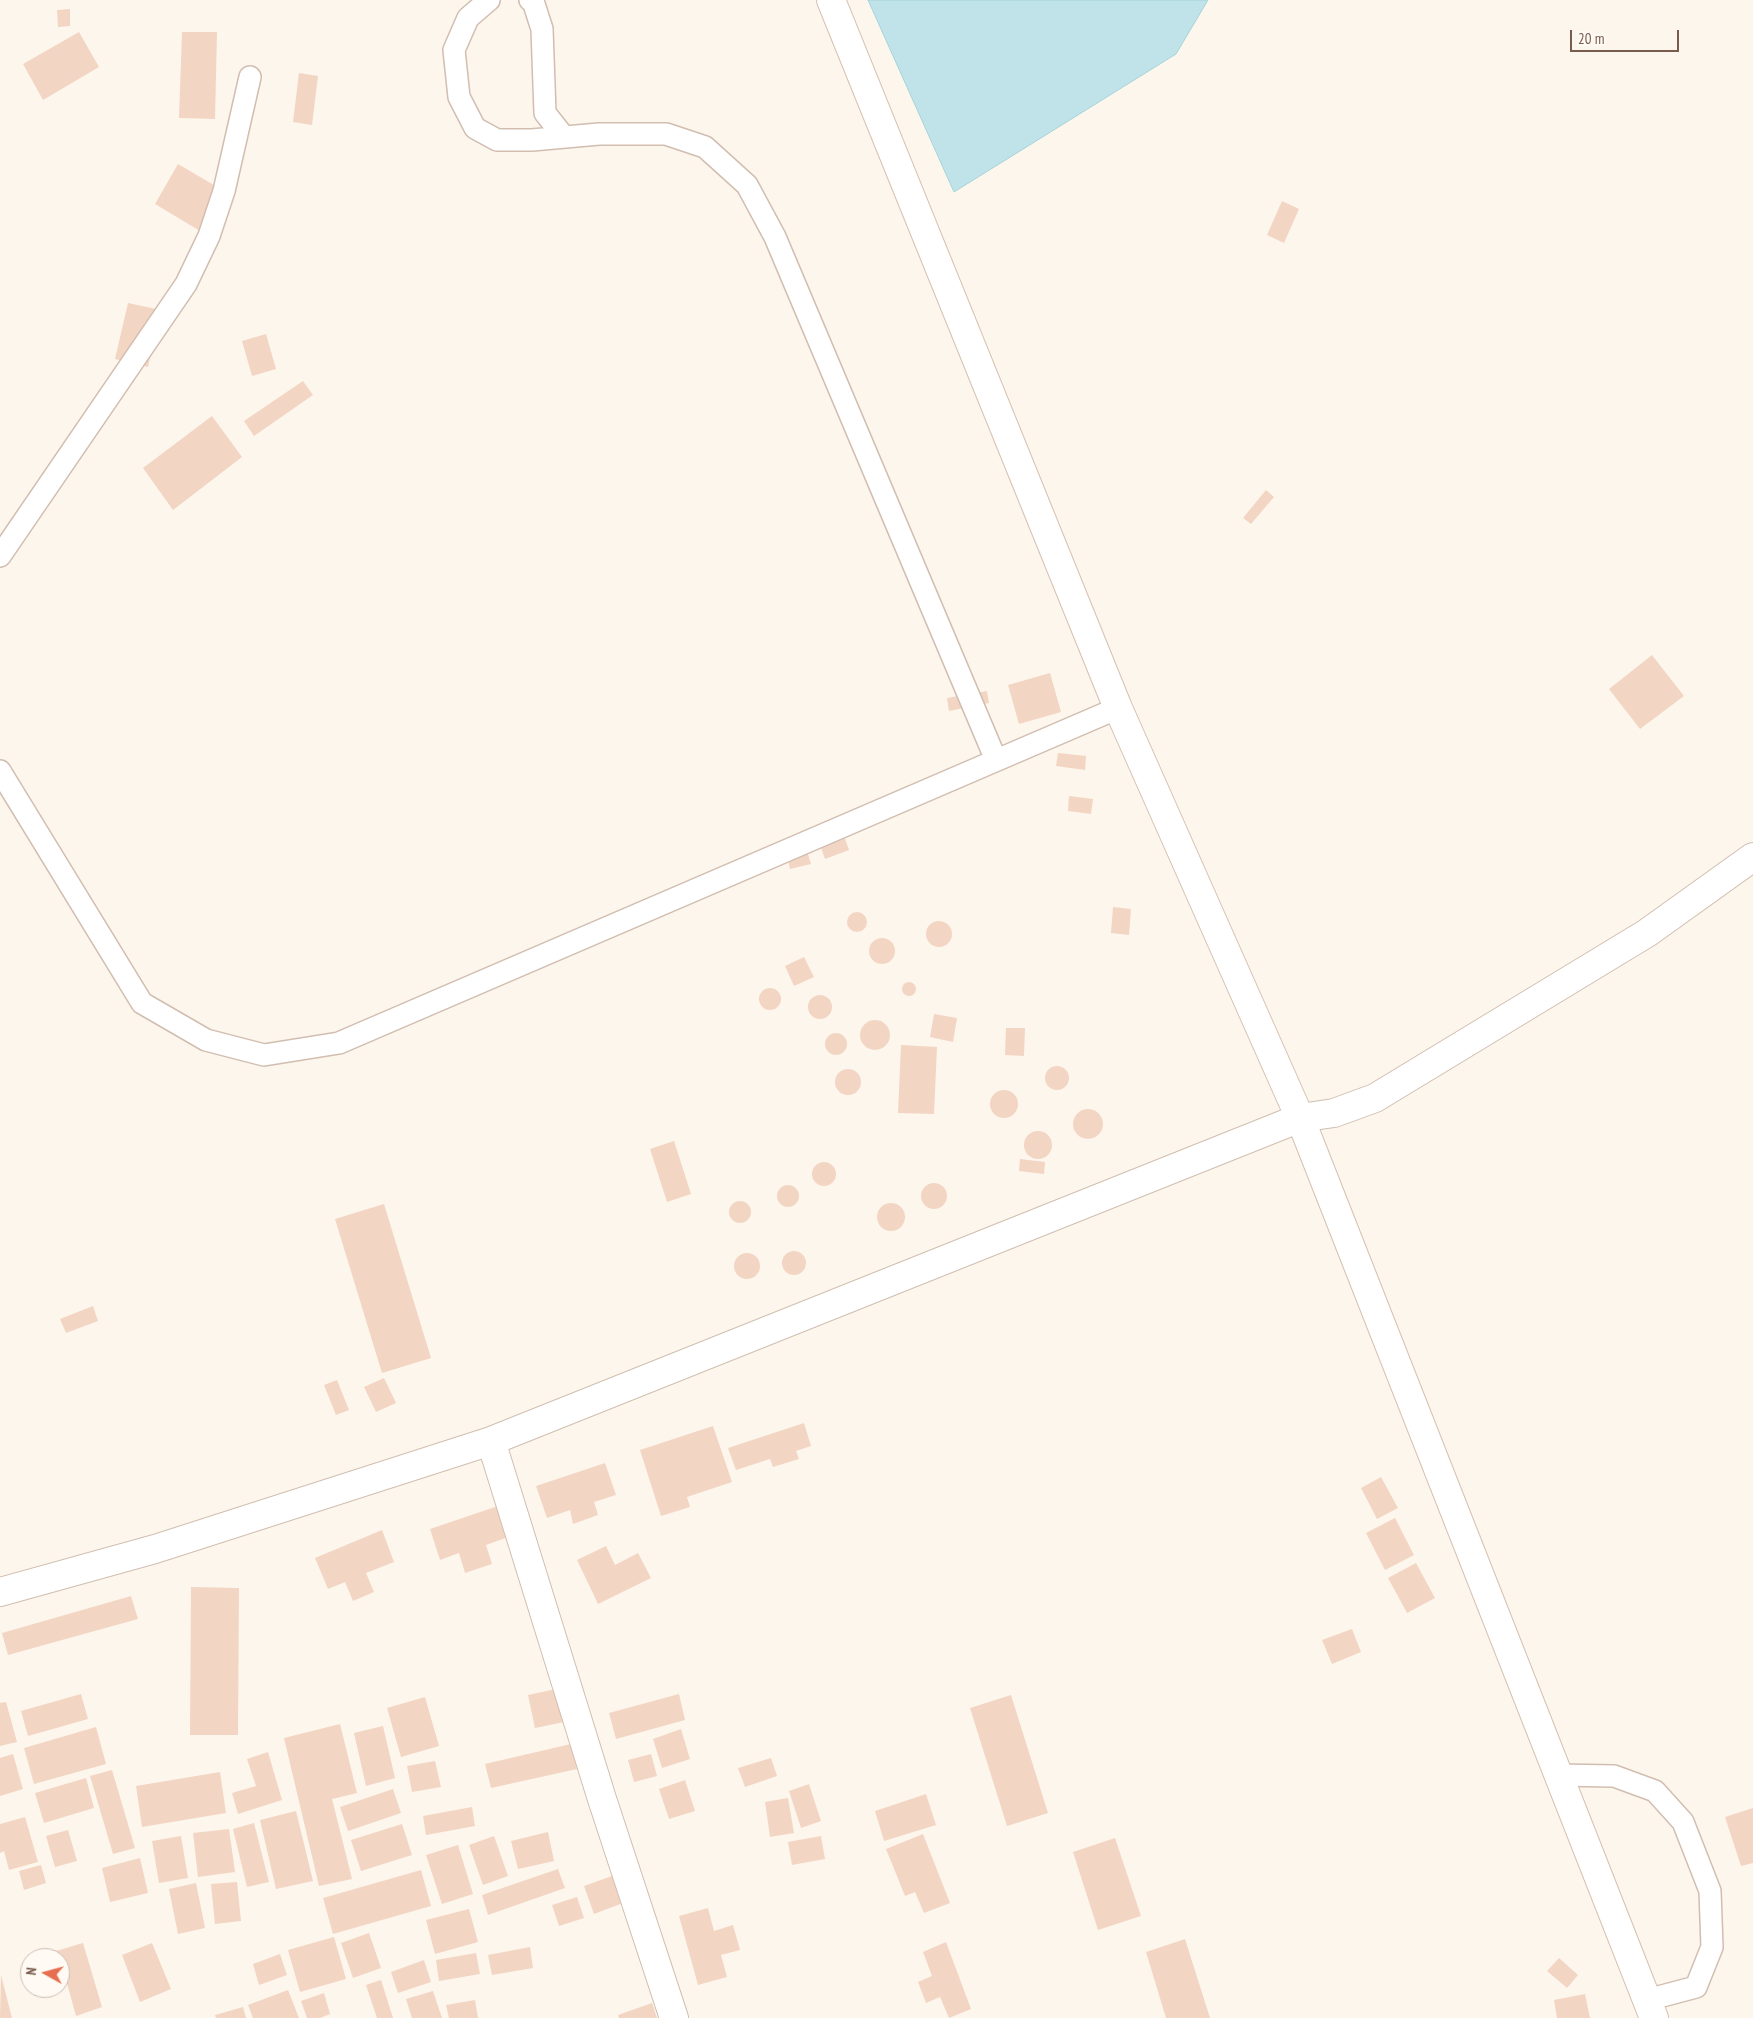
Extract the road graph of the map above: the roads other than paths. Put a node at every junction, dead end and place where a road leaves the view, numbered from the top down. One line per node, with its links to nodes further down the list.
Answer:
1 (489, 0): 5 (lane)
2 (530, 0): 5 (lane)
3 (831, 0): 7 (street)
4 (250, 77): 6 (lane)
5 (564, 137): 8 (lane)
6 (0, 556)
7 (1118, 708): 8 (lane); 11 (street)
8 (996, 760): 9 (lane)
9 (0, 771)
10 (1753, 857): 11 (street)
11 (1300, 1118): 12 (street); 14 (street)
12 (491, 1441): 13 (street); 16 (street)
13 (0, 1592)
14 (1557, 1775): 15 (street); 15 (lane)
15 (1651, 2009)
16 (674, 2018)

